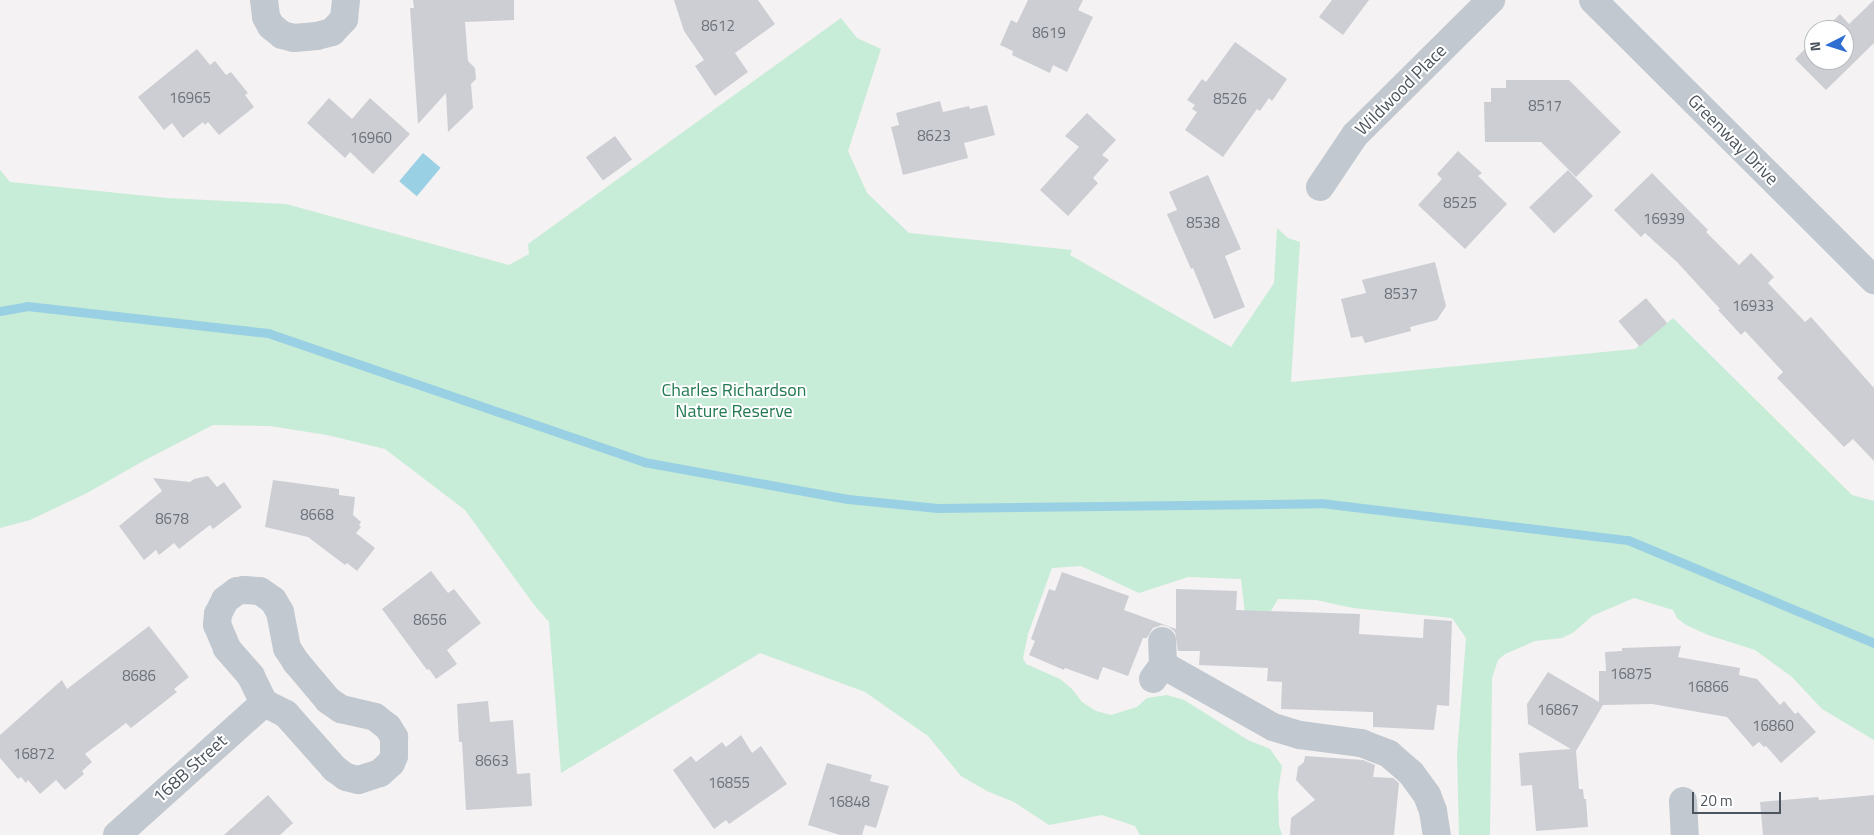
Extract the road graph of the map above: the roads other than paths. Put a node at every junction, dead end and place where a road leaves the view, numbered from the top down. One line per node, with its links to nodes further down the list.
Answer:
1 (264, 0): 2 (street)
2 (346, 0)
3 (1491, 0): 5 (street, Wildwood Place)
4 (1593, 0): 6 (street, Greenway Drive)
5 (1320, 187)
6 (1874, 280)
7 (1159, 662): 11 (street)
8 (264, 703): 8 (street); 10 (street, 168B Street)
9 (1683, 801): 12 (street)
10 (117, 835)
11 (1437, 835)
12 (1685, 835)

